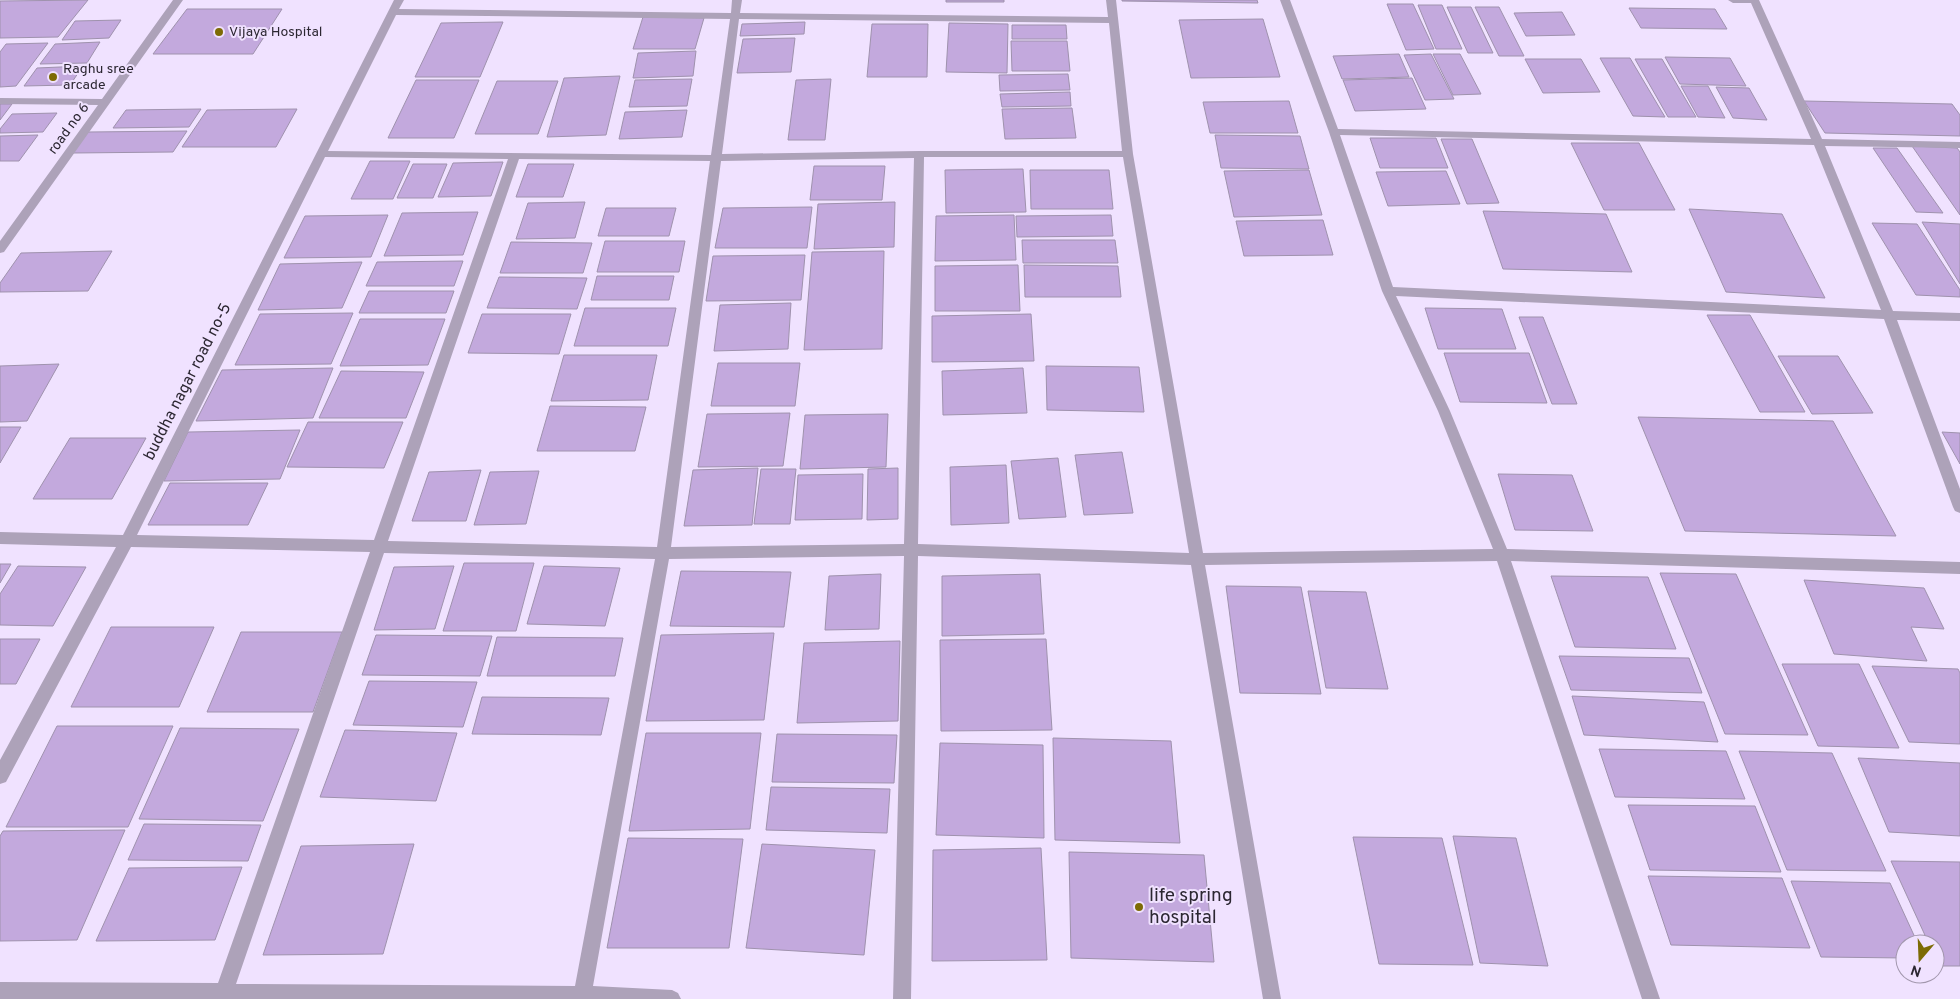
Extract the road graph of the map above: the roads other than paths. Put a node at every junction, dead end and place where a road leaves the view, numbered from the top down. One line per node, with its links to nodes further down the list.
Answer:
1 (178, 0): 12 (street, road no 6)
2 (399, 0): 8 (street, buddha nagar road no-5)
3 (737, 0): 9 (street)
4 (1111, 0): 10 (street)
5 (1285, 0): 13 (street)
6 (1733, 0): 7 (street)
7 (1754, 0): 14 (street)
8 (393, 12): 9 (street); 16 (street, buddha nagar road no-5)
9 (734, 16): 10 (street); 20 (street)
10 (1114, 20): 18 (street)
11 (0, 101): 12 (street)
12 (106, 102): 21 (street, road no 6)
13 (1334, 132): 14 (street); 23 (street)
14 (1818, 142): 15 (street); 24 (street)
15 (1960, 145)
16 (322, 154): 19 (street); 28 (street, buddha nagar road no-5)
17 (919, 154): 18 (street); 20 (street); 30 (street)
18 (1128, 154): 33 (street)
19 (515, 156): 20 (street); 29 (street)
20 (716, 158): 31 (street)
21 (5, 235): 22 (street, road no 6)
22 (0, 249)
23 (1388, 291): 24 (street); 32 (street)
24 (1889, 316): 25 (street); 26 (street)
25 (1960, 317)
26 (1960, 506)
27 (0, 538): 28 (street)
28 (126, 542): 29 (street); 35 (street, buddha nagar road no-5)
29 (380, 547): 31 (street); 37 (street)
30 (911, 550): 31 (street); 33 (street); 40 (street)
31 (663, 553): 38 (street)
32 (1502, 556): 33 (street); 34 (street); 42 (street)
33 (1197, 559): 41 (street)
34 (1960, 568)
35 (0, 776)
36 (0, 991): 37 (street)
37 (224, 993): 38 (street)
38 (582, 997): 39 (street)
39 (672, 999)
40 (902, 999)
41 (1272, 999)
42 (1651, 999)

